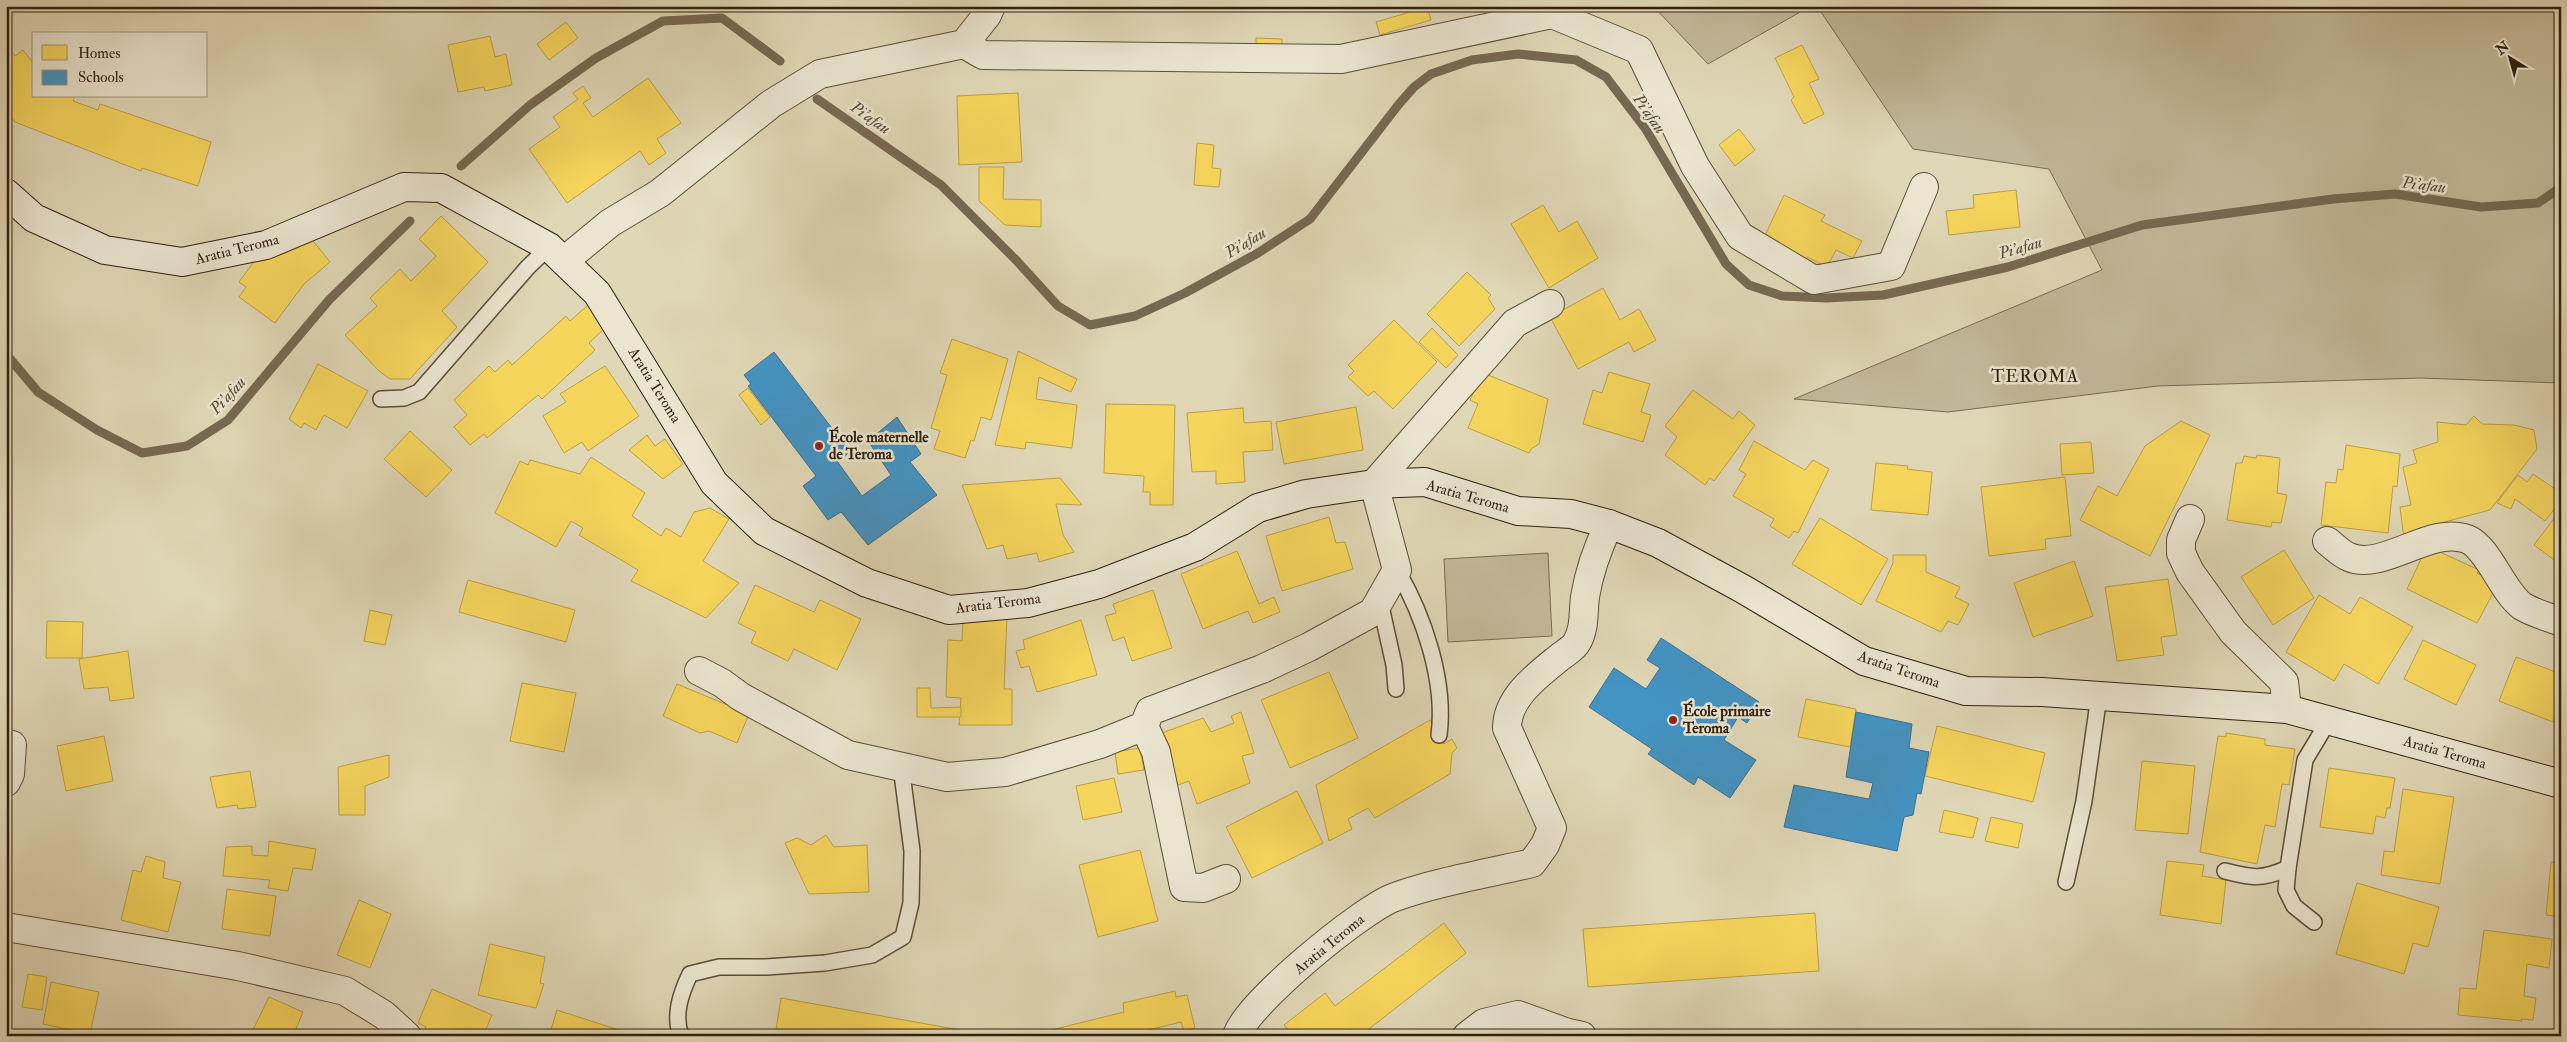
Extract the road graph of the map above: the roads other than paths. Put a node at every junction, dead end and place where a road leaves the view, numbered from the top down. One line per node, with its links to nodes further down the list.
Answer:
1 (990, 6): 2 (street)
2 (964, 44): 3 (street); 5 (street)
3 (1924, 187)
4 (6, 193): 5 (street, Aratia Teroma)
5 (557, 254): 7 (lane); 8 (street, Aratia Teroma)
6 (1550, 304): 8 (street)
7 (381, 399)
8 (1374, 484): 10 (street, Aratia Teroma); 12 (street)
9 (2190, 518): 18 (street)
10 (1609, 524): 17 (street, Aratia Teroma); 34 (street, Aratia Teroma)
11 (2327, 541): 14 (street)
12 (1397, 570): 13 (street); 21 (lane)
13 (1380, 602): 16 (lane); 20 (street)
14 (2561, 622)
15 (699, 671): 23 (street)
16 (1396, 689)
17 (2100, 696): 18 (street, Aratia Teroma); 29 (lane)
18 (2287, 709): 19 (street, Aratia Teroma)
19 (2329, 720): 25 (street, Aratia Teroma); 26 (lane)
20 (1144, 726): 23 (street); 28 (street)
21 (1439, 735)
22 (12, 745): 24 (street)
23 (901, 766): 33 (lane)
24 (6, 782)
25 (2561, 784)
26 (2288, 868): 27 (lane); 30 (lane)
27 (2226, 871)
28 (1226, 879)
29 (2066, 882)
30 (2314, 922)
31 (6, 927): 32 (street)
32 (407, 1036)
33 (681, 1036)
34 (1237, 1036)
35 (1467, 1036): 36 (street)
36 (1582, 1036)

